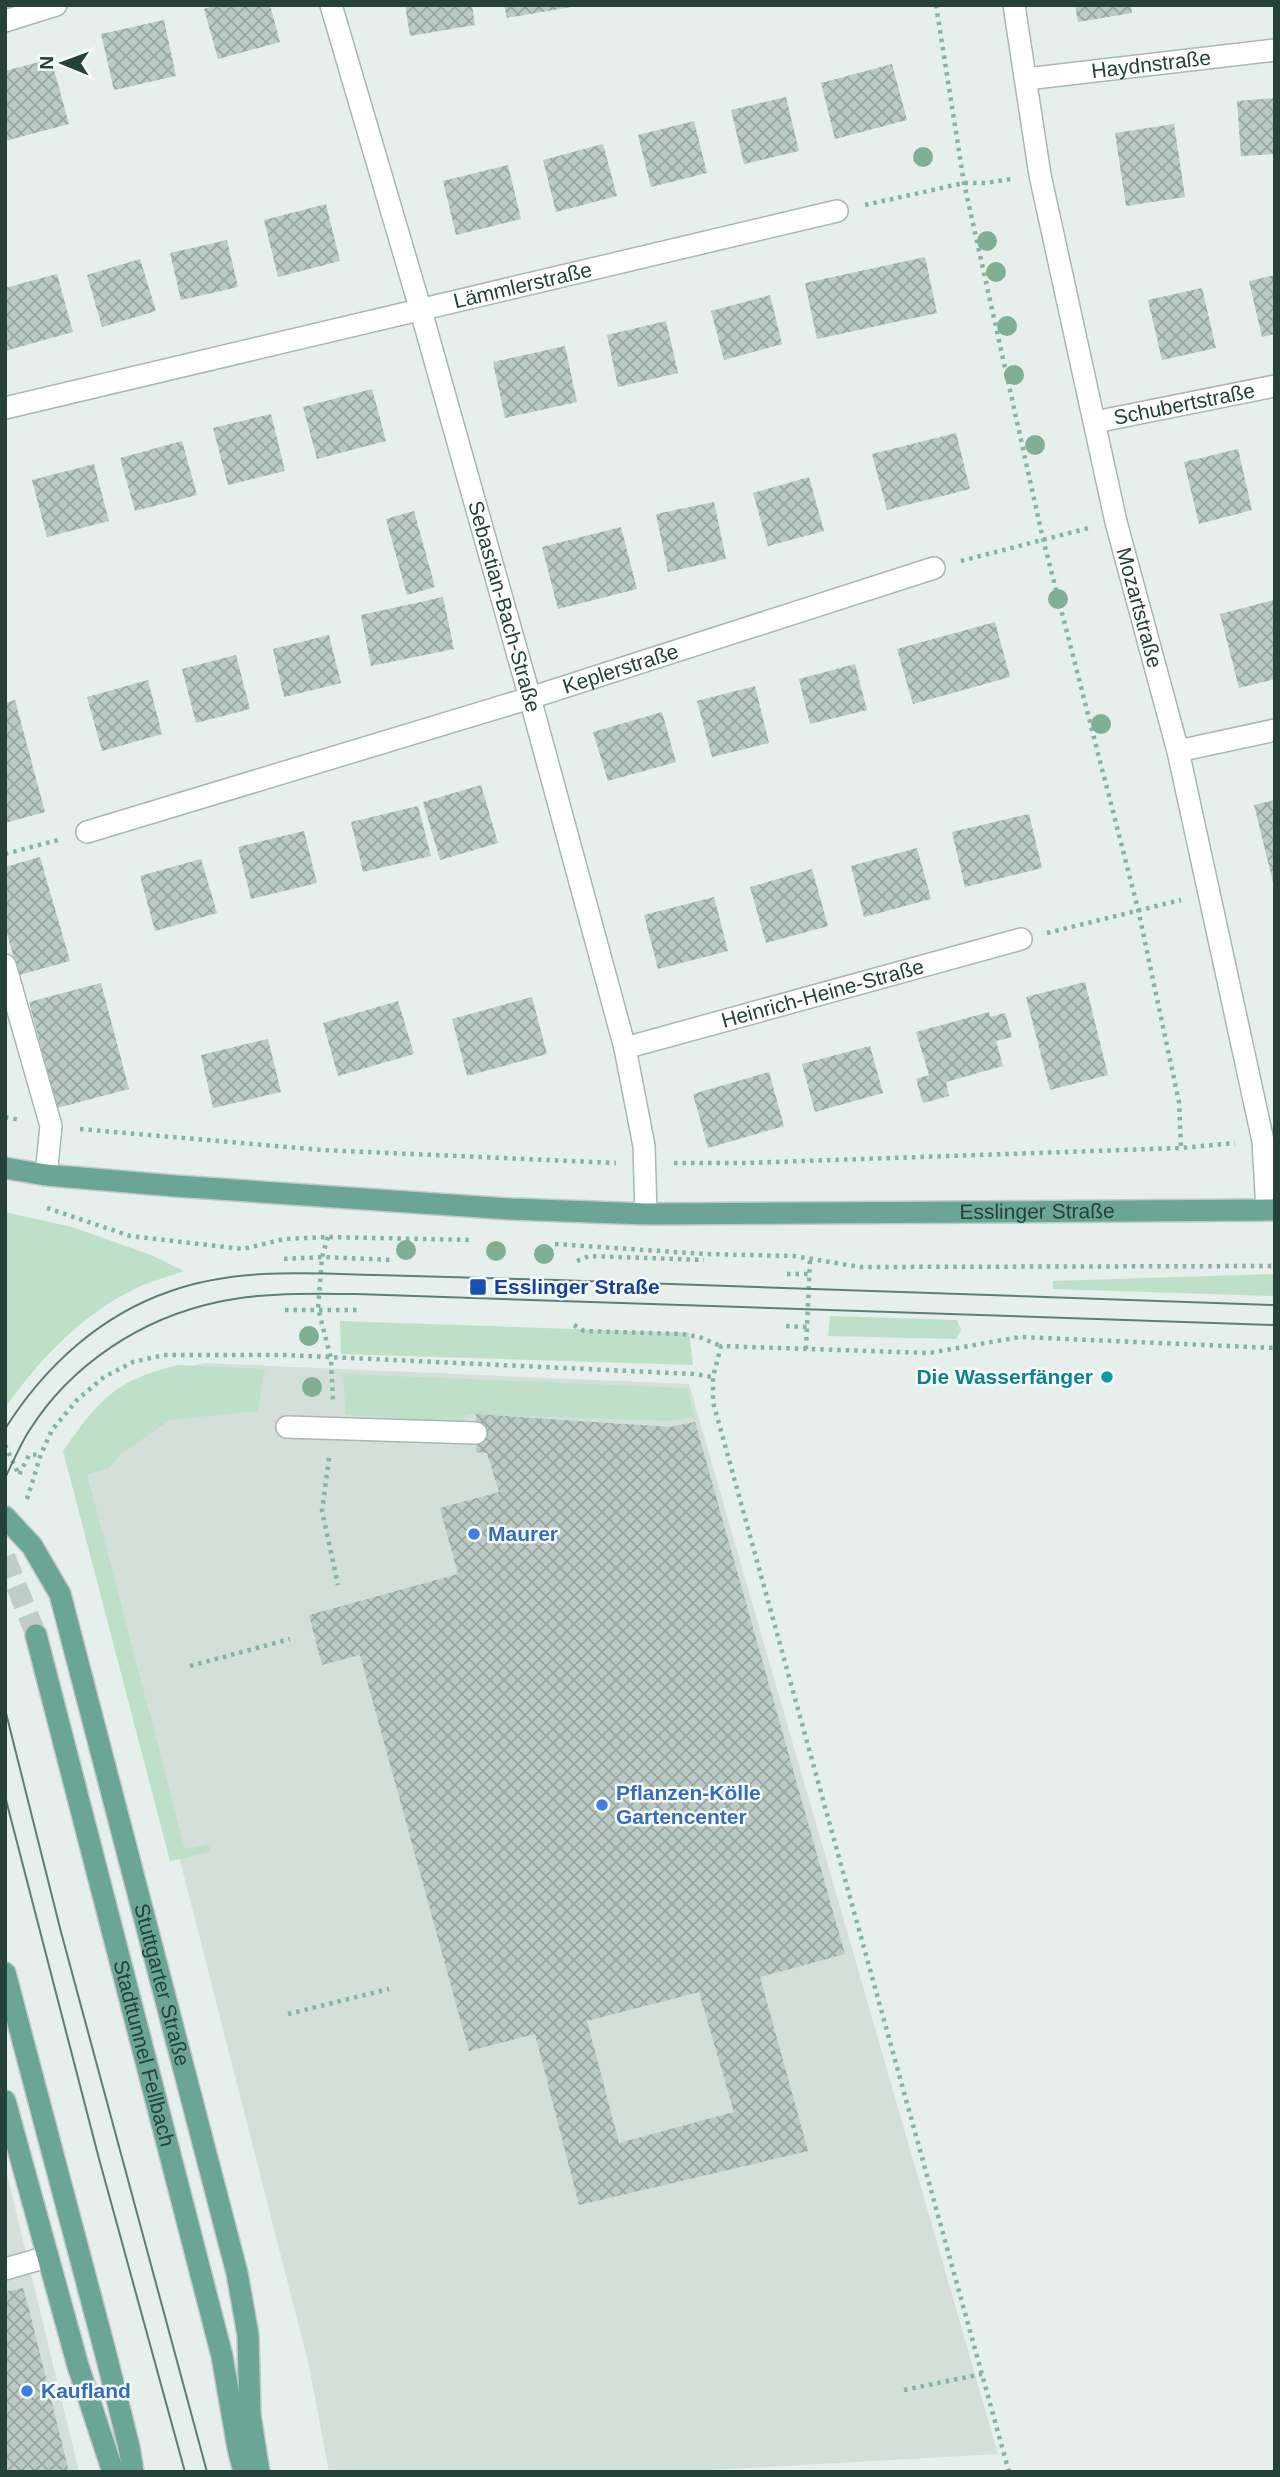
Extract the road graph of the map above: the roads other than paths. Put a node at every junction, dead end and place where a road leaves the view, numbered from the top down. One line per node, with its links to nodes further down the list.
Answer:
1 (56, 5): 4 (street)
2 (331, 5): 8 (street, Sebastian-Bach-Straße)
3 (1014, 5): 6 (street, Mozartstraße)
4 (5, 21)
5 (1275, 50): 6 (street, Haydnstraße)
6 (1026, 79): 11 (street, Mozartstraße)
7 (837, 211): 8 (street, Lämmlerstraße)
8 (421, 311): 10 (street, Lämmlerstraße); 13 (street, Sebastian-Bach-Straße)
9 (1275, 386): 11 (street, Schubertstraße)
10 (5, 408)
11 (1095, 422): 15 (street, Mozartstraße)
12 (934, 568): 13 (street, Keplerstraße)
13 (530, 698): 16 (street, Keplerstraße); 19 (street, Sebastian-Bach-Straße)
14 (1275, 730): 15 (street)
15 (1178, 751): 22 (street, Mozartstraße)
16 (87, 832)
17 (1021, 939): 19 (street, Heinrich-Heine-Straße)
18 (5, 965): 21 (street)
19 (625, 1048): 23 (street, Sebastian-Bach-Straße)
20 (5, 1168): 21 (main road, Esslinger Straße)
21 (46, 1174): 23 (main road, Esslinger Straße)
22 (1271, 1210): 23 (main road, Esslinger Straße)
23 (646, 1214)
24 (287, 1427): 25 (street)
25 (476, 1433)
26 (15, 1512): 35 (main road, Stuttgarter Straße)
27 (36, 1635): 34 (main road, Stadttunnel Fellbach)
28 (5, 1973): 33 (main road)
29 (5, 2101): 30 (main road)
30 (47, 2257): 31 (street); 32 (main road)
31 (5, 2269)
32 (113, 2472)
33 (133, 2472)
34 (244, 2472)
35 (259, 2472)

